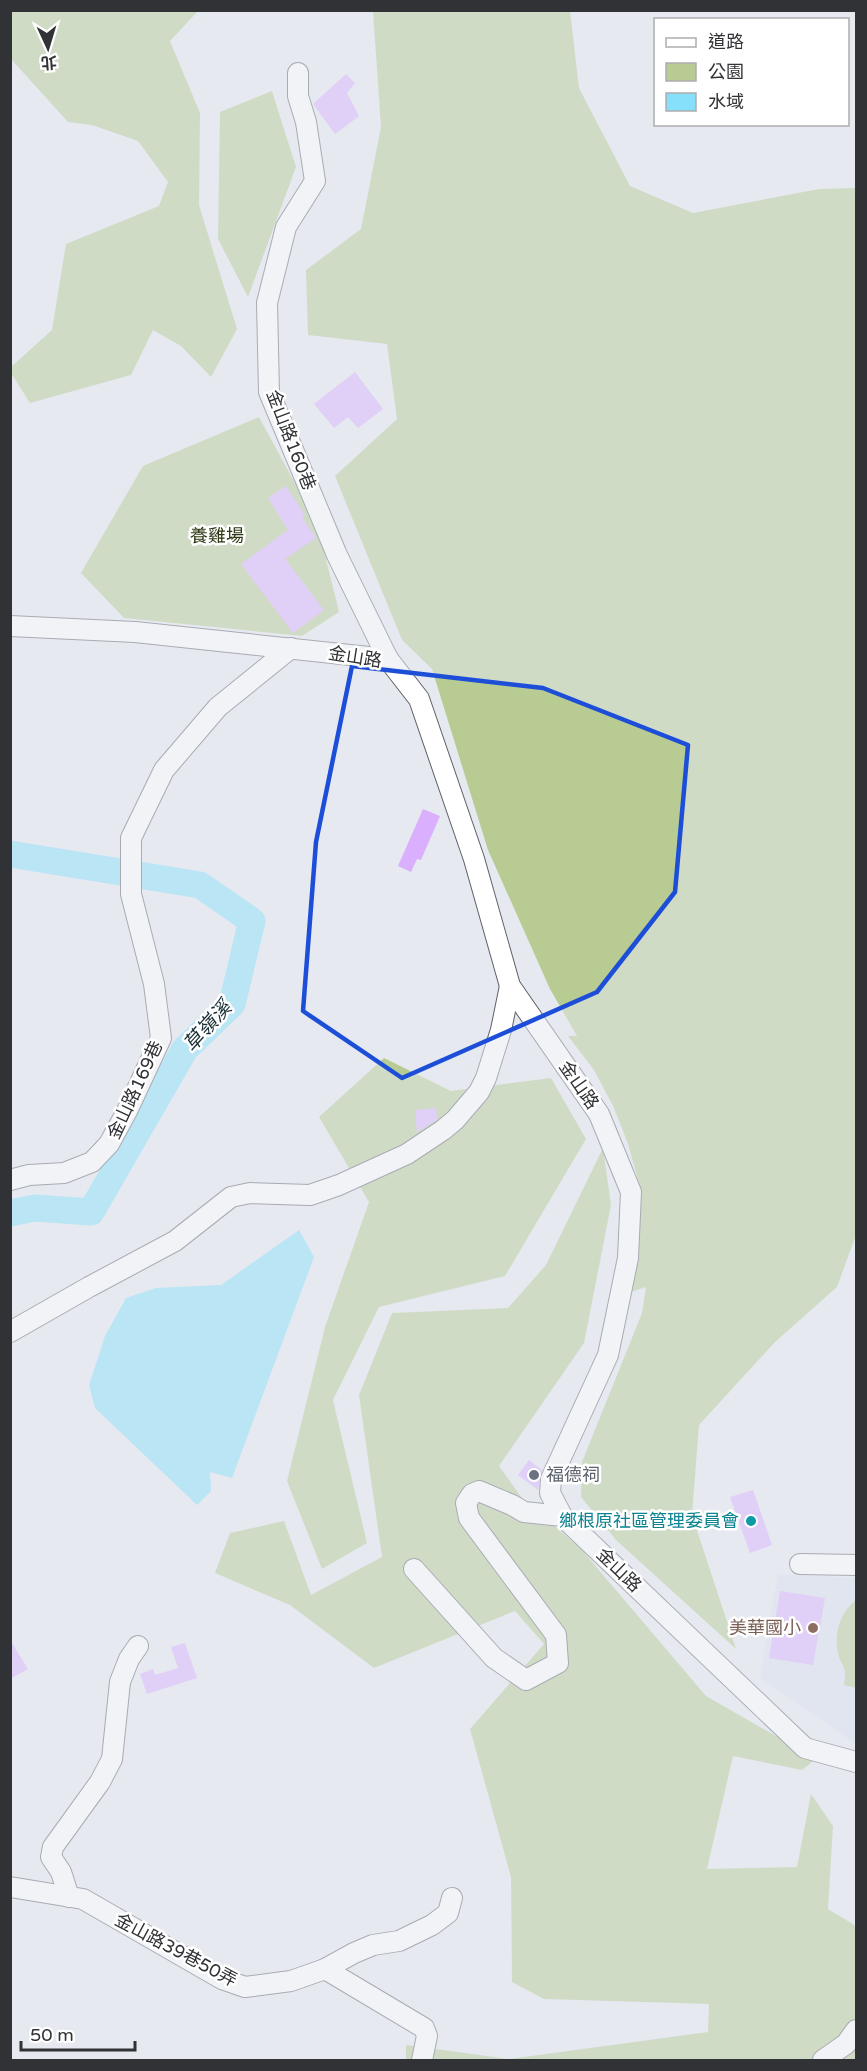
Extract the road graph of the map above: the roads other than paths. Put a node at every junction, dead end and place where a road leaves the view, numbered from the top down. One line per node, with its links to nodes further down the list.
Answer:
1 (298, 73): 4 (street, 金山路160巷)
2 (10, 626): 3 (street, 金山路)
3 (291, 648): 4 (street, 金山路); 6 (street, 金山路169巷)
4 (387, 659): 5 (street, 金山路)
5 (510, 986): 7 (street); 8 (street, 金山路)
6 (10, 1180)
7 (10, 1332)
8 (562, 1516): 11 (street); 13 (street, 金山路)
9 (800, 1564): 10 (street)
10 (856, 1565)
11 (414, 1569)
12 (138, 1646): 15 (street)
13 (856, 1762)
14 (15, 1889): 15 (street, 金山路39巷50弄)
15 (69, 1897): 17 (street, 金山路39巷50弄)
16 (452, 1898): 17 (street, 金山路39巷50弄)
17 (326, 1969): 19 (street)
18 (856, 2030): 20 (street)
19 (422, 2061)
20 (824, 2061)

